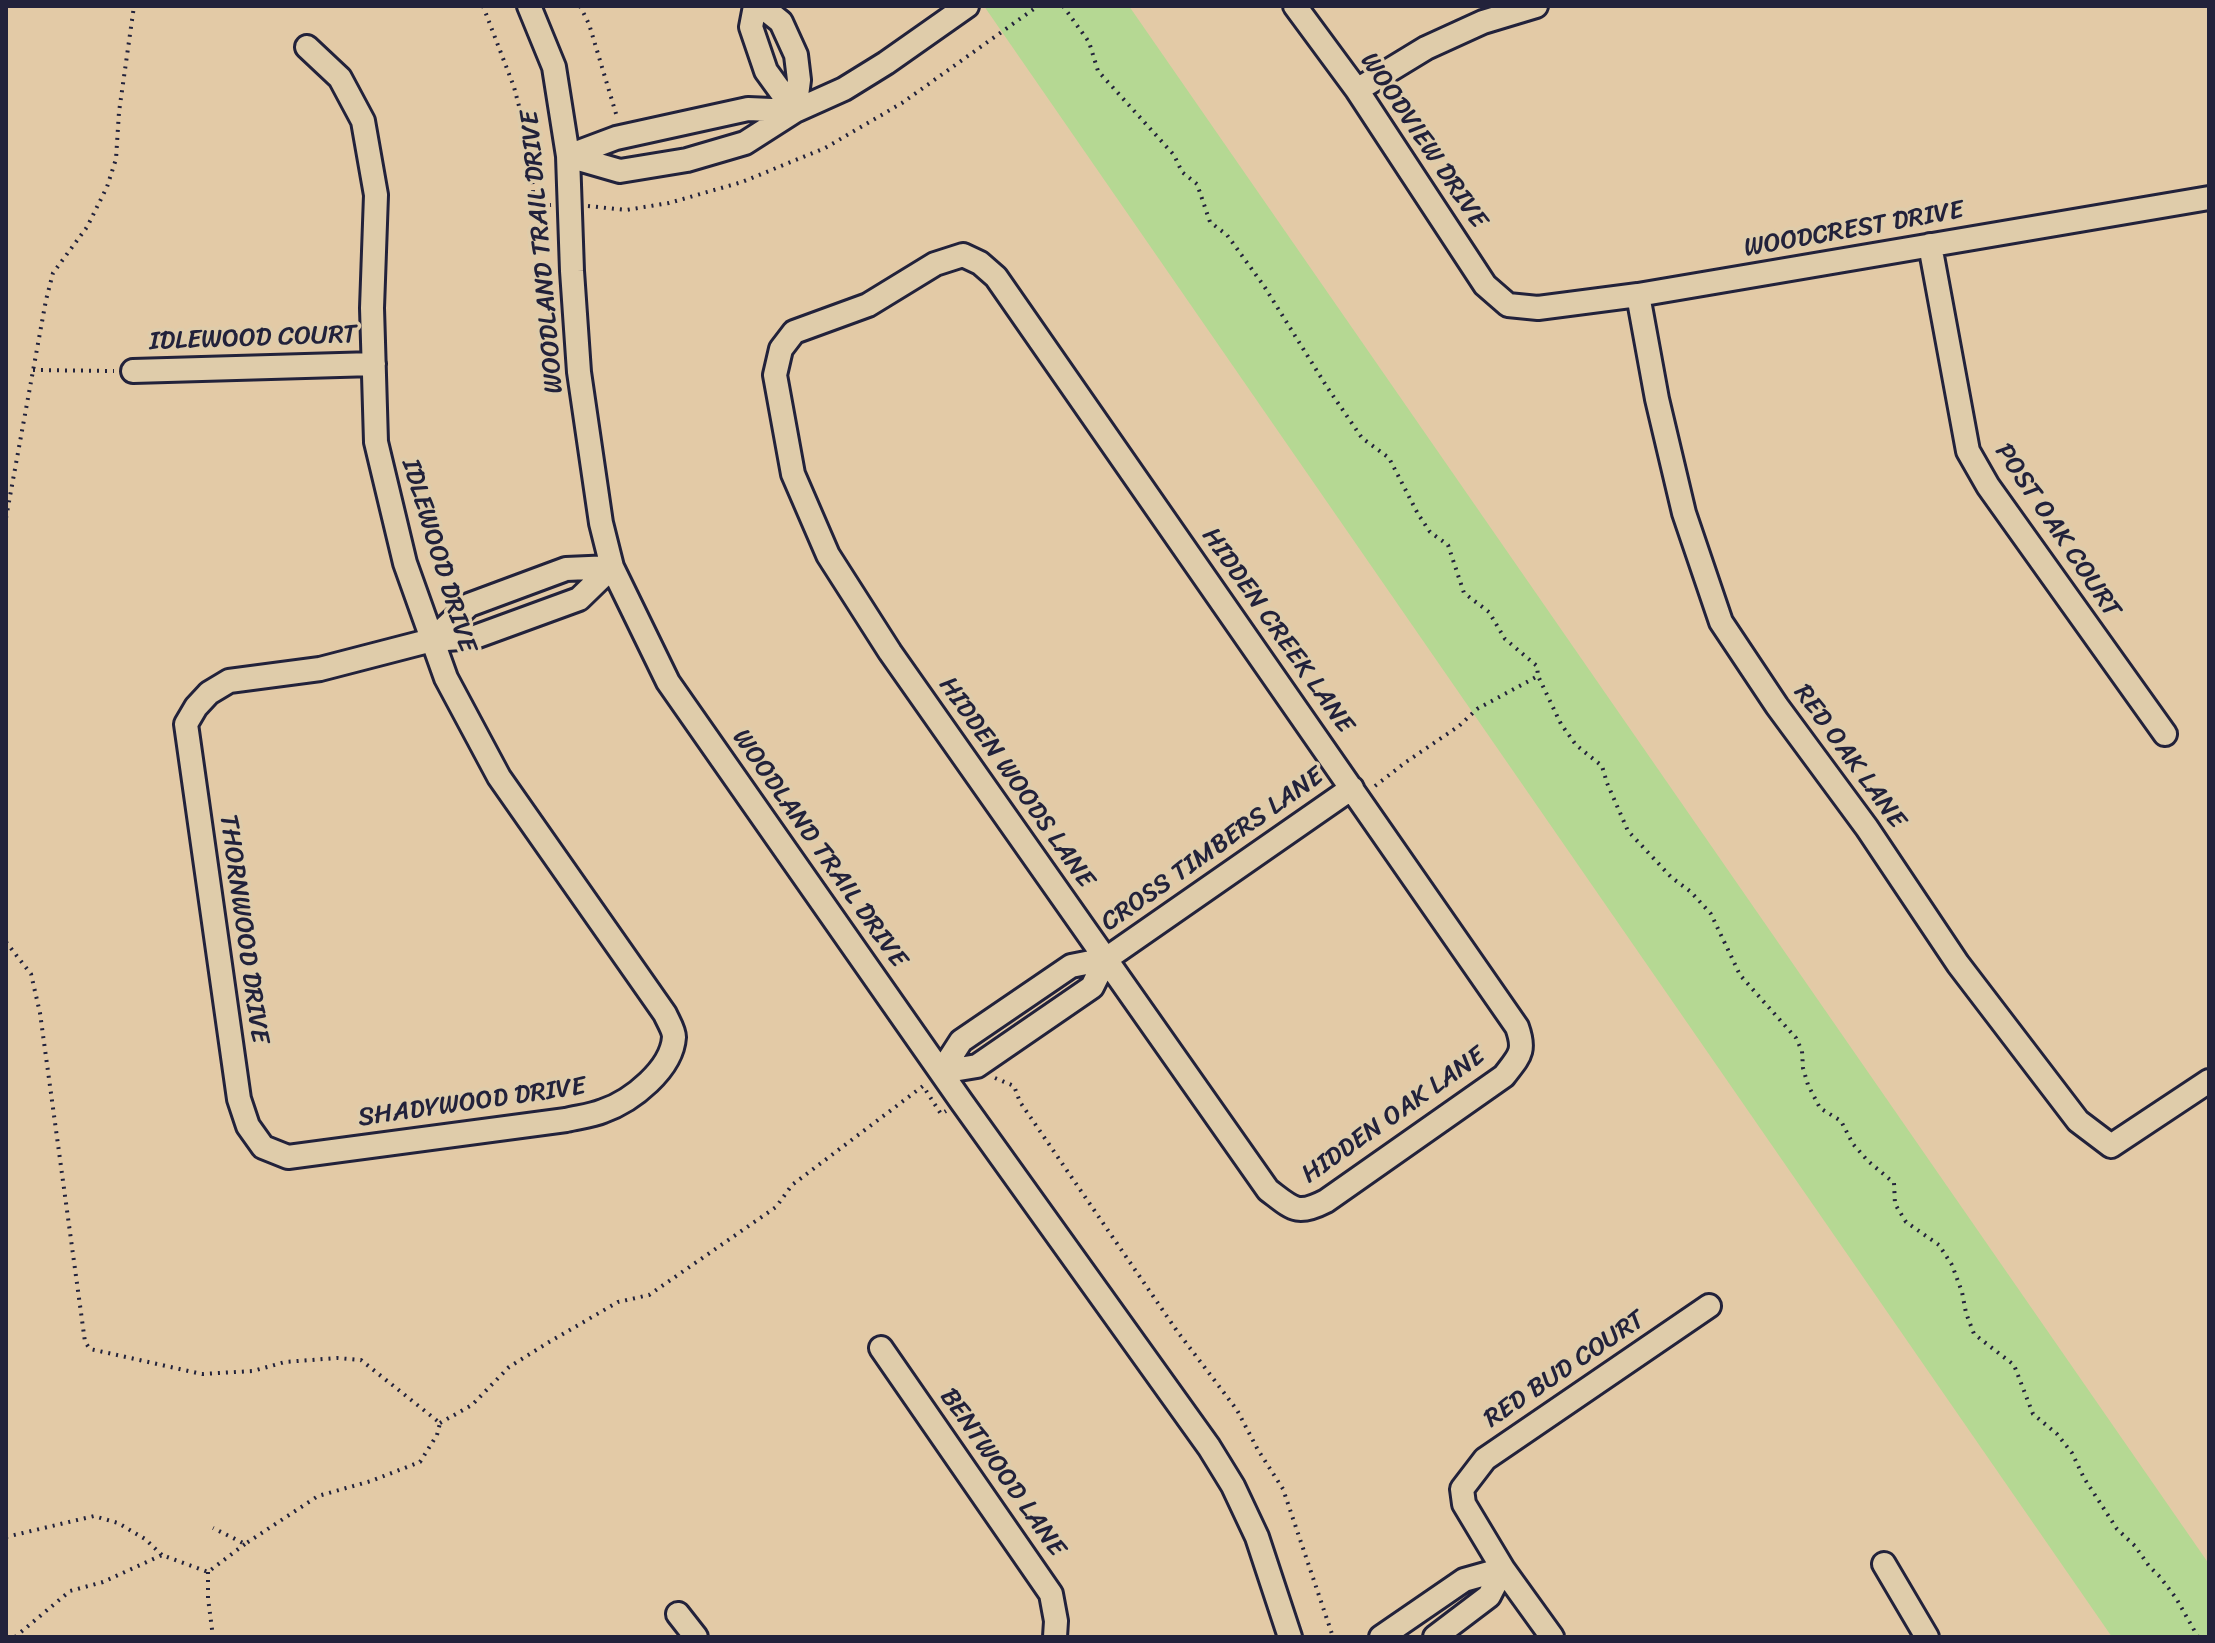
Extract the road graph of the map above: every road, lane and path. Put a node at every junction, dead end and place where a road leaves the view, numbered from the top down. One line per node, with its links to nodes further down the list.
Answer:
1 (134, 6): 20 (path)
2 (529, 6): 13 (street, WOODLAND TRAIL DRIVE)
3 (580, 6): 12 (path)
4 (758, 6): 11 (street); 11 (street)
5 (967, 6): 11 (street)
6 (1063, 6): 25 (path)
7 (1295, 6): 10 (street, WOODVIEW DRIVE)
8 (1536, 6): 10 (street)
9 (307, 47): 19 (street, IDLEWOOD DRIVE)
10 (1357, 90): 17 (street, WOODVIEW DRIVE)
11 (795, 111): 12 (street); 13 (street)
12 (616, 138): 13 (street)
13 (568, 156): 23 (street, WOODLAND TRAIL DRIVE)
14 (2209, 198): 15 (street, WOODCREST DRIVE)
15 (1930, 245): 16 (street, WOODCREST DRIVE); 26 (street, POST OAK COURT)
16 (1638, 295): 17 (street, WOODCREST DRIVE); 34 (street, RED OAK LANE)
17 (1508, 305)
18 (781, 349): 27 (street, HIDDEN CREEK LANE); 29 (street, HIDDEN WOODS LANE)
19 (374, 364): 21 (street, IDLEWOOD COURT); 24 (street, IDLEWOOD DRIVE)
20 (33, 370): 21 (path); 22 (path)
21 (133, 371)
22 (6, 518)
23 (612, 567): 24 (street); 24 (street); 32 (street, WOODLAND TRAIL DRIVE)
24 (432, 640): 30 (street, IDLEWOOD DRIVE); 36 (street, THORNWOOD DRIVE)
25 (1538, 676): 27 (path); 59 (path)
26 (2165, 734)
27 (1356, 794): 29 (street, CROSS TIMBERS LANE); 31 (street, HIDDEN CREEK LANE)
28 (6, 942): 40 (path)
29 (1106, 959): 32 (street, CROSS TIMBERS LANE); 37 (street, HIDDEN WOODS LANE)
30 (674, 1034): 36 (street, SHADYWOOD DRIVE)
31 (1521, 1054): 37 (street, HIDDEN OAK LANE)
32 (941, 1072): 35 (street, WOODLAND TRAIL DRIVE)
33 (994, 1077): 54 (path)
34 (2209, 1081)
35 (961, 1101): 40 (path); 53 (street, WOODLAND TRAIL DRIVE)
36 (288, 1157)
37 (1294, 1209)
38 (1709, 1306): 46 (street, RED BUD COURT)
39 (881, 1348): 52 (street, BENTWOOD LANE)
40 (440, 1423): 43 (path)
41 (213, 1528): 43 (path)
42 (6, 1537): 44 (path)
43 (245, 1544): 47 (path)
44 (162, 1555): 47 (path); 49 (path)
45 (1884, 1564): 58 (street)
46 (1503, 1569): 55 (street); 56 (street); 57 (street)
47 (208, 1572): 50 (path)
48 (678, 1614): 51 (street)
49 (15, 1637)
50 (213, 1637)
51 (696, 1637)
52 (1055, 1637)
53 (1290, 1637)
54 (1333, 1637)
55 (1381, 1637)
56 (1435, 1637)
57 (1552, 1637)
58 (1927, 1637)
59 (2198, 1637)

